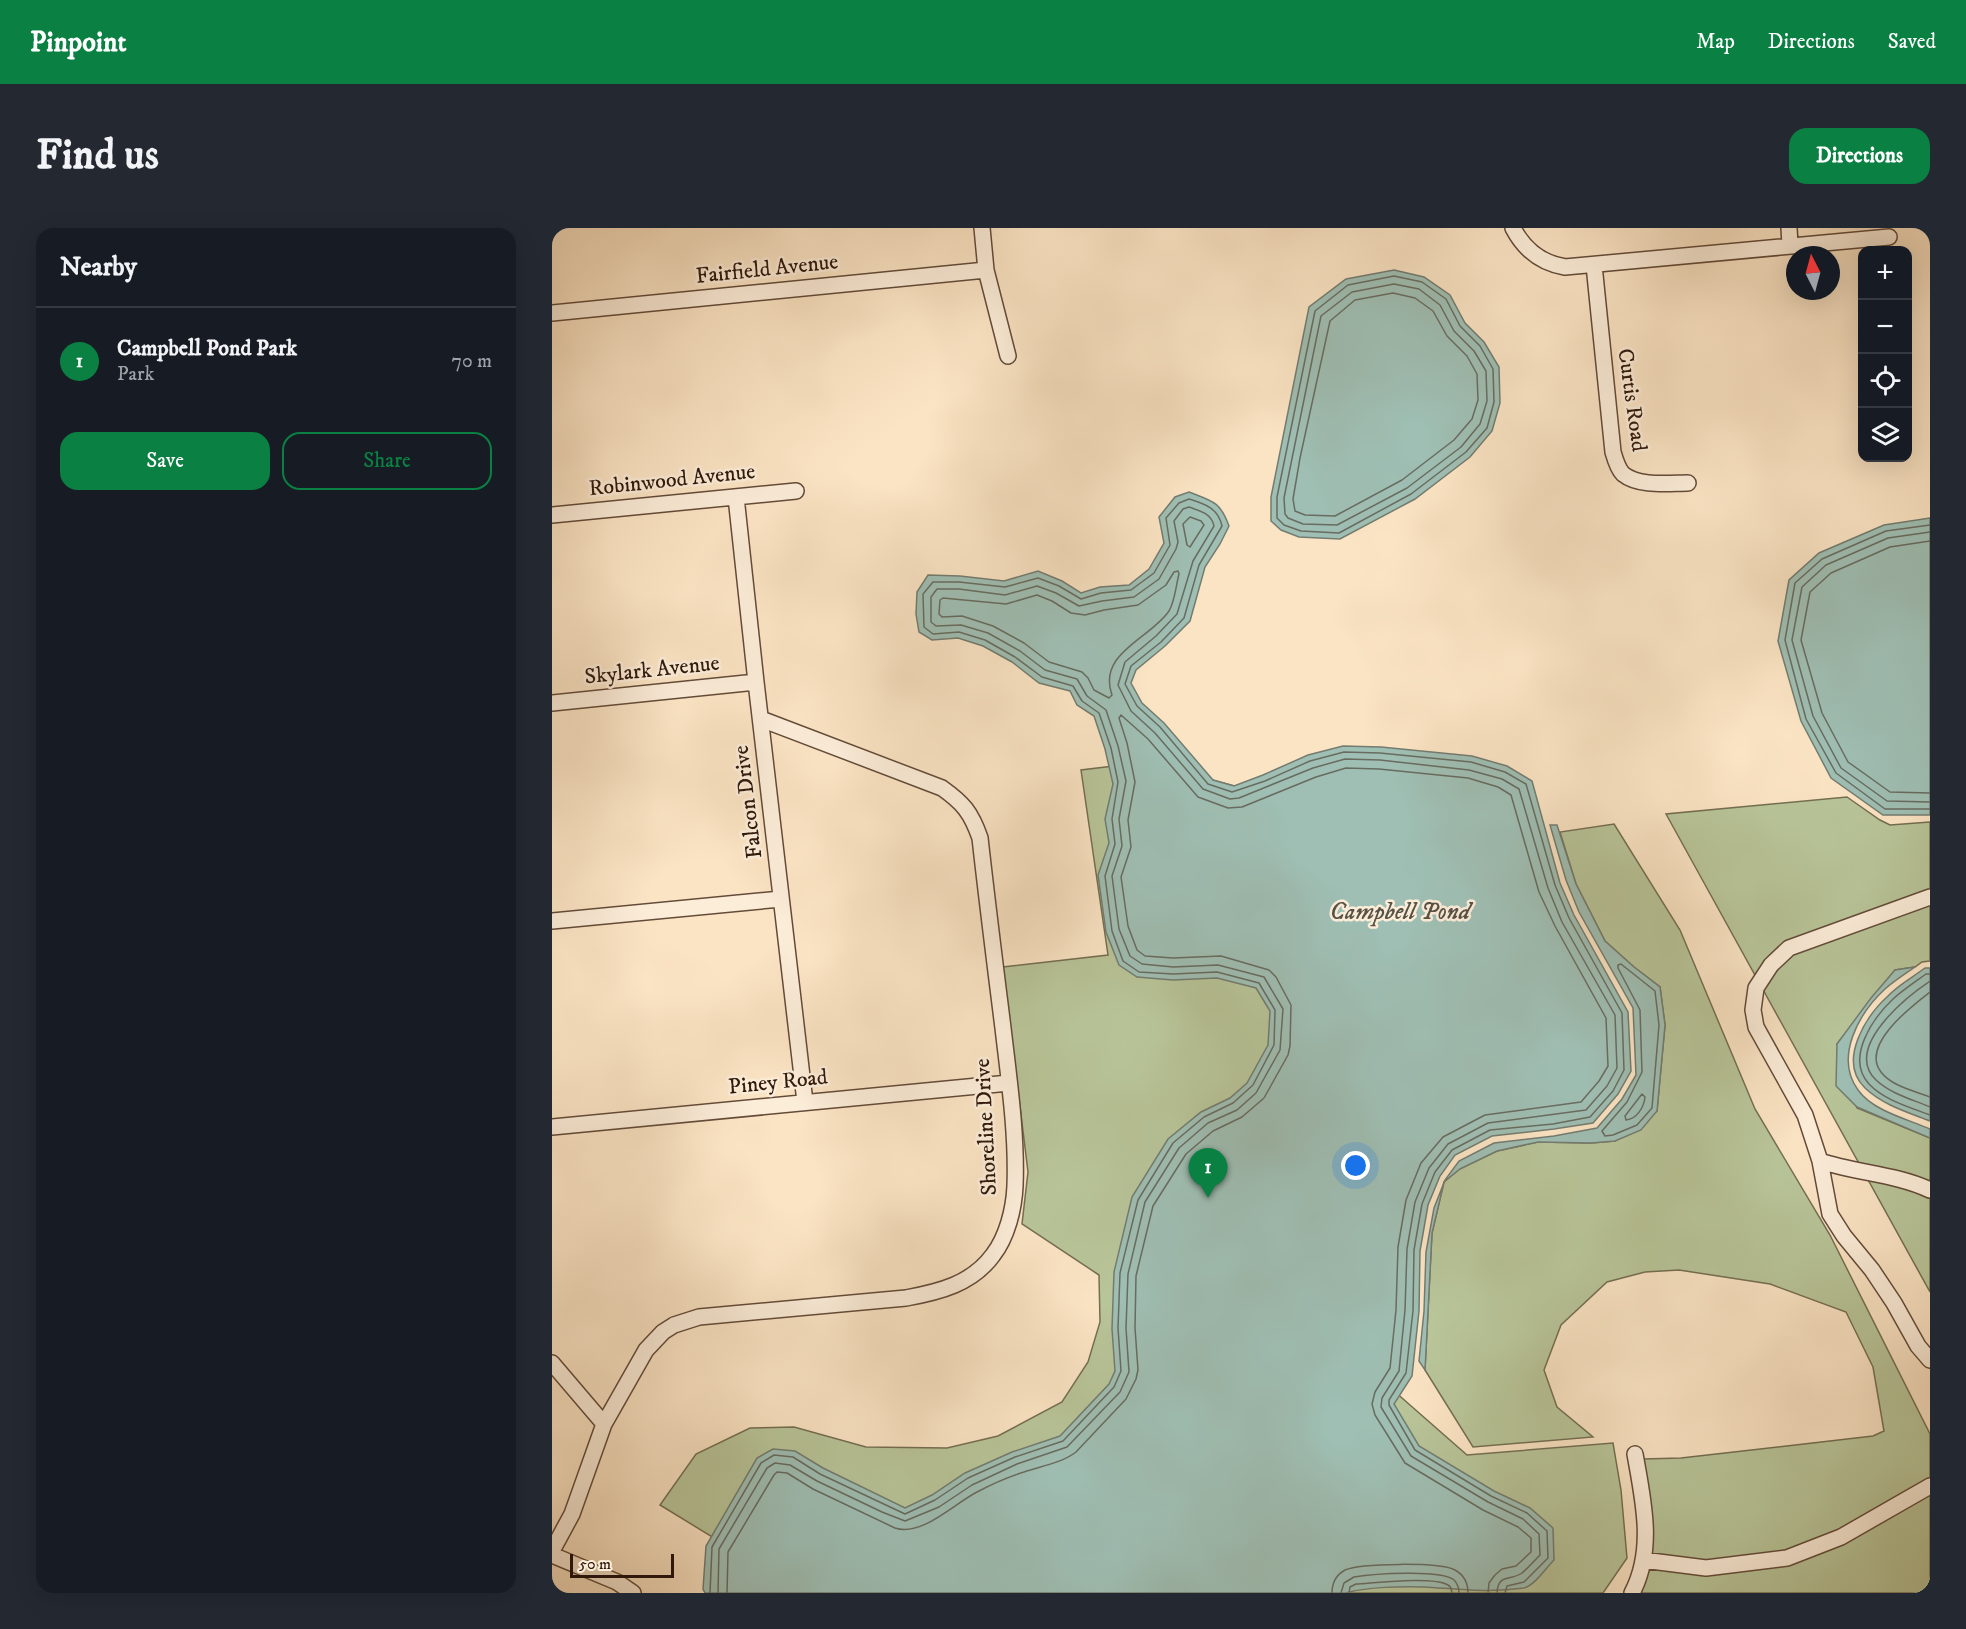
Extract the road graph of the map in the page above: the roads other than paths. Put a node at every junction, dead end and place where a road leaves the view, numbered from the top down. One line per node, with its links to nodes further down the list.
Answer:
1 (982, 228): 7 (street)
2 (1512, 228): 6 (street)
3 (1789, 228): 5 (street)
4 (1888, 237): 5 (street)
5 (1790, 245): 6 (street)
6 (1594, 265): 10 (street, Curtis Road)
7 (986, 270): 8 (street, Fairfield Avenue); 9 (street)
8 (552, 313)
9 (1008, 356)
10 (1688, 483)
11 (796, 490): 12 (street, Robinwood Avenue)
12 (736, 497): 13 (street, Robinwood Avenue); 14 (street, Falcon Drive)
13 (552, 515)
14 (756, 682): 15 (street, Skylark Avenue); 16 (street, Falcon Drive)
15 (552, 704)
16 (761, 719): 18 (street, Falcon Drive); 20 (street, Shoreline Drive)
17 (1930, 897): 23 (street)
18 (781, 899): 19 (street); 21 (street, Falcon Drive)
19 (552, 921)
20 (1009, 1083): 21 (street, Piney Road); 27 (street, Shoreline Drive)
21 (806, 1102): 22 (street, Piney Road)
22 (552, 1127)
23 (1820, 1161): 24 (street); 25 (street)
24 (1930, 1190)
25 (1930, 1360)
26 (552, 1363): 27 (street)
27 (604, 1424): 30 (street, Shoreline Drive)
28 (1635, 1454): 32 (street)
29 (1930, 1486): 32 (street)
30 (552, 1551)
31 (552, 1556): 33 (street)
32 (1643, 1560): 34 (street)
33 (633, 1593)
34 (1632, 1593)

